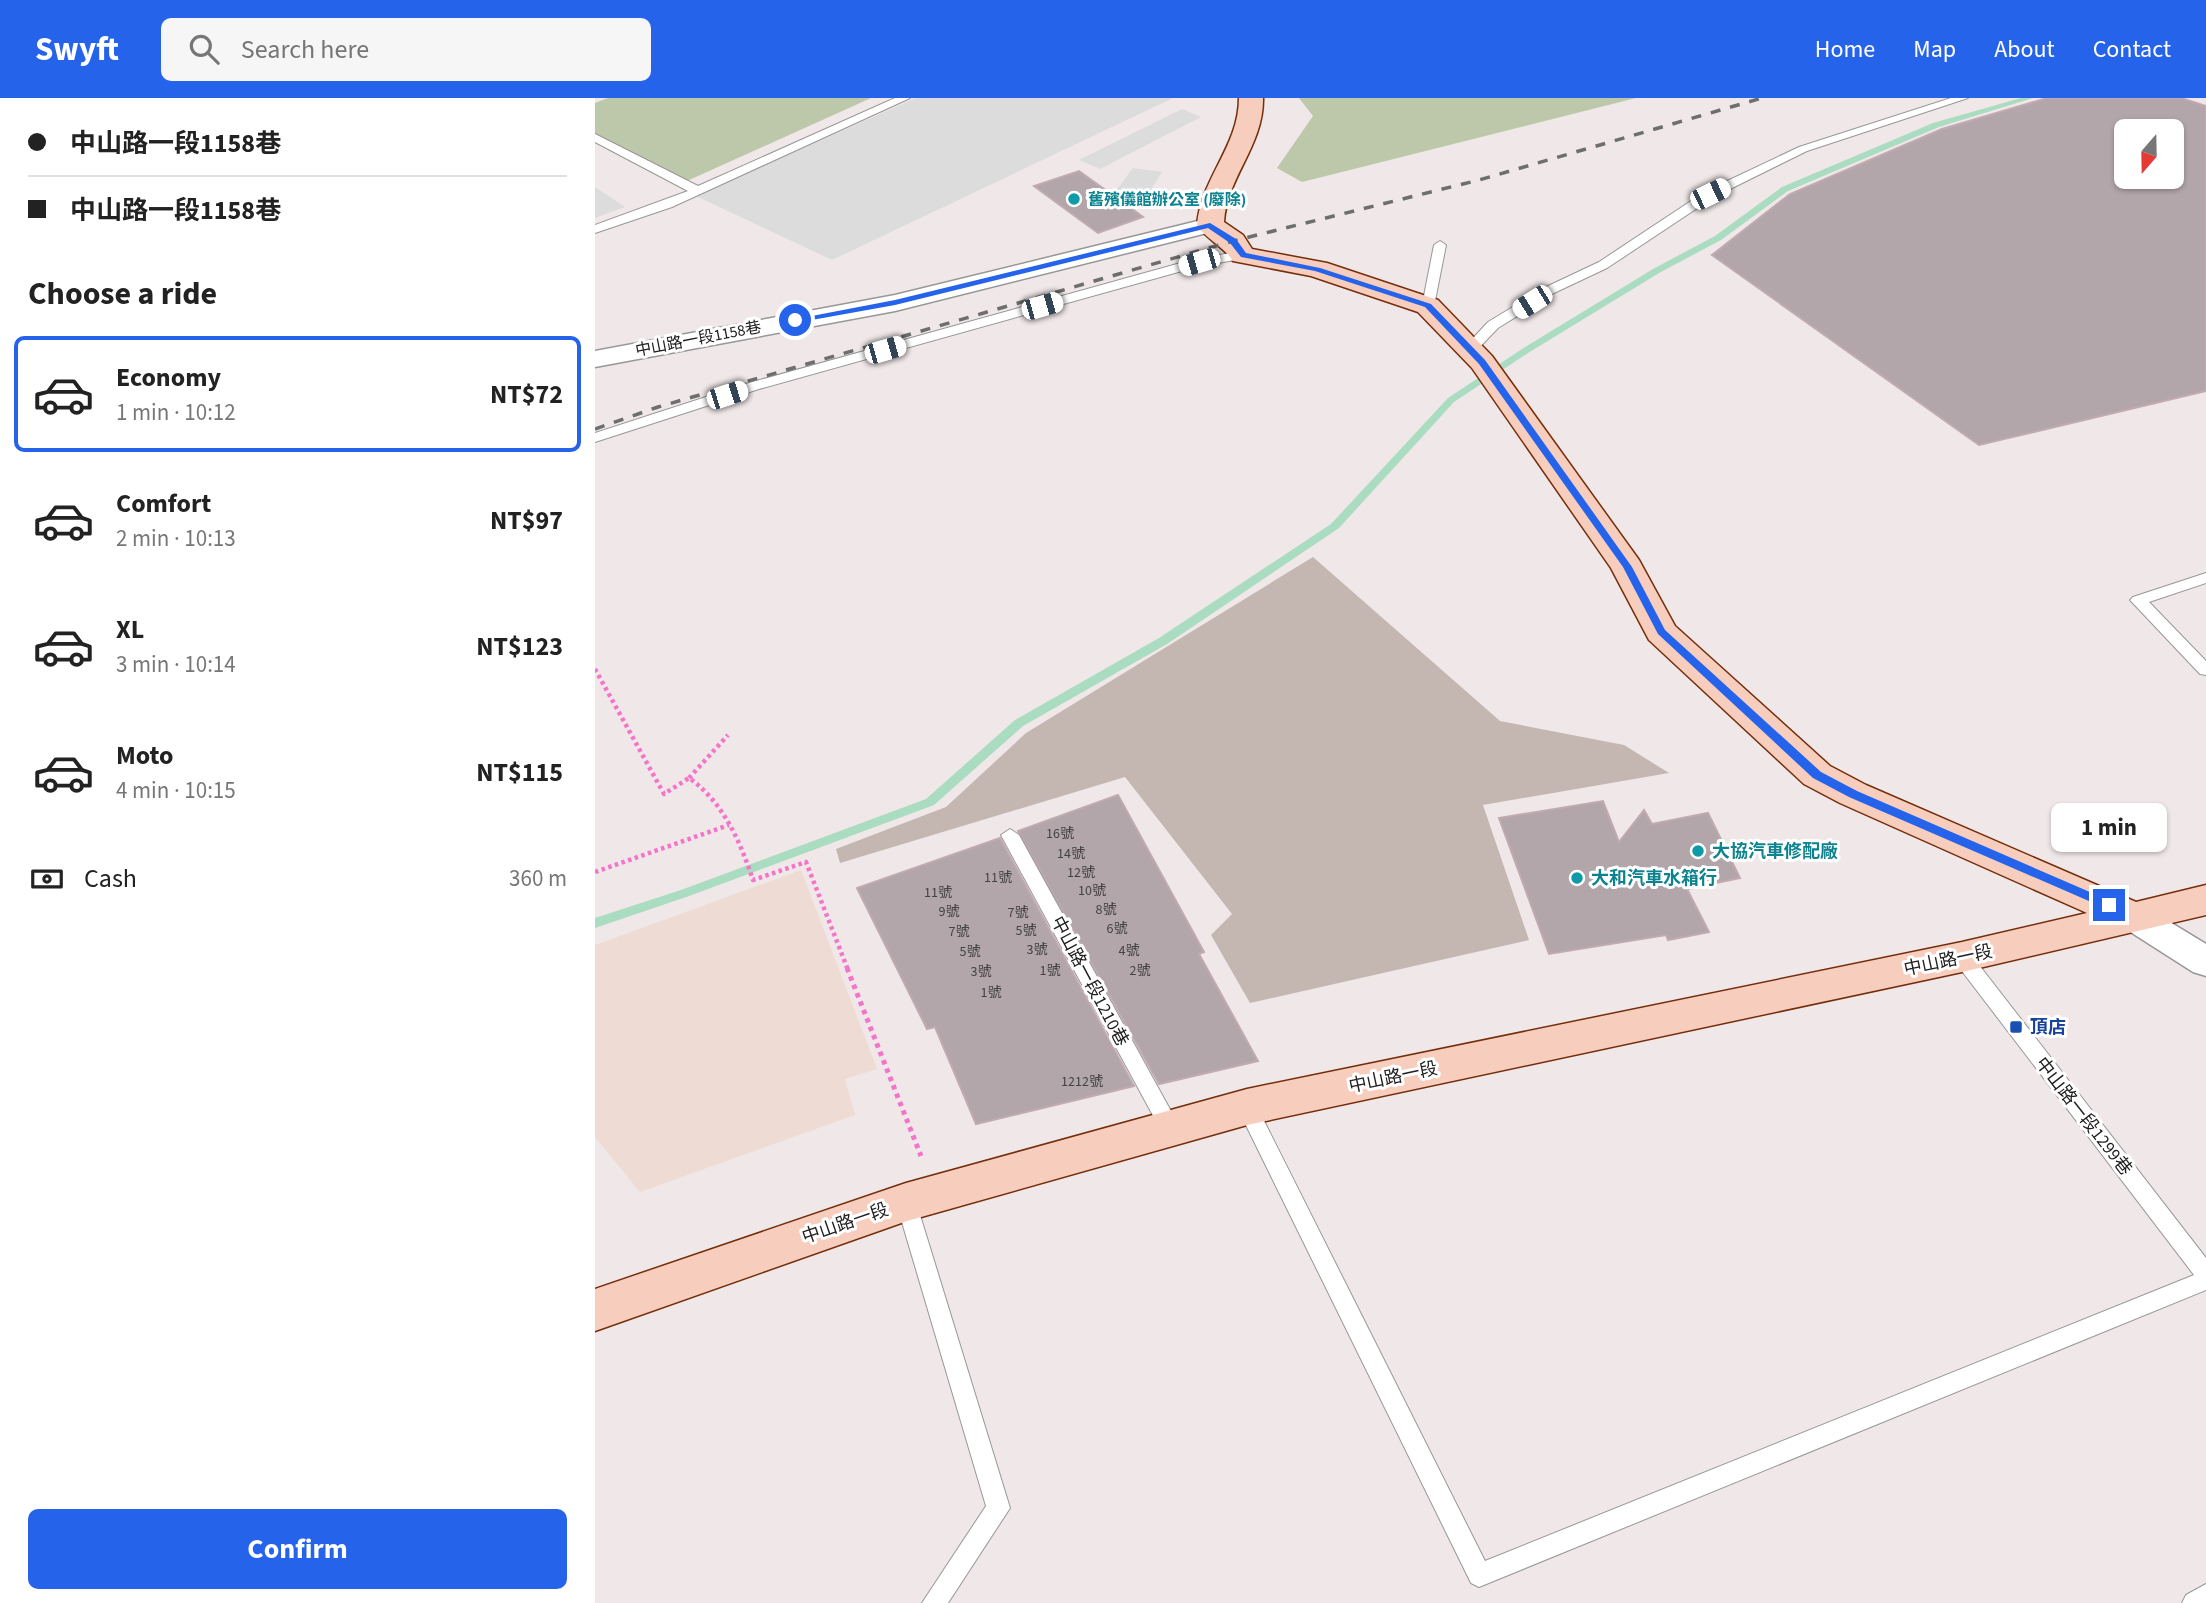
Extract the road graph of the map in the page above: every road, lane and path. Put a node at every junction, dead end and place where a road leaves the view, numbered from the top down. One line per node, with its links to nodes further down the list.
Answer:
1 (904, 98): 5 (lane)
2 (1251, 98): 6 (street)
3 (1962, 98): 12 (lane)
4 (595, 137): 5 (lane)
5 (698, 191): 7 (lane)
6 (1210, 225): 9 (street); 11 (street, 中山路一段1158巷)
7 (595, 229)
8 (1440, 244): 10 (lane)
9 (1244, 255): 10 (street); 13 (lane)
10 (1428, 306): 12 (street)
11 (595, 359)
12 (1484, 366): 23 (street)
13 (595, 438)
14 (2206, 578): 16 (lane)
15 (595, 668): 18 (path)
16 (2206, 670)
17 (729, 735): 18 (path)
18 (689, 778): 19 (path)
19 (729, 825): 21 (path); 28 (path)
20 (1010, 835): 27 (lane, 中山路一段1210巷)
21 (595, 872)
22 (2206, 900): 23 (street, 中山路一段)
23 (2134, 917): 24 (street, 中山路一段); 25 (street)
24 (1962, 957): 26 (street, 中山路一段); 29 (lane, 中山路一段1299巷)
25 (2206, 962)
26 (1247, 1107): 27 (street, 中山路一段); 30 (lane)
27 (1170, 1128): 28 (street, 中山路一段)
28 (921, 1197): 31 (street, 中山路一段); 33 (lane)
29 (2206, 1274)
30 (2206, 1280)
31 (595, 1310)
32 (2206, 1597): 34 (lane)
33 (934, 1603)
34 (2194, 1603)

